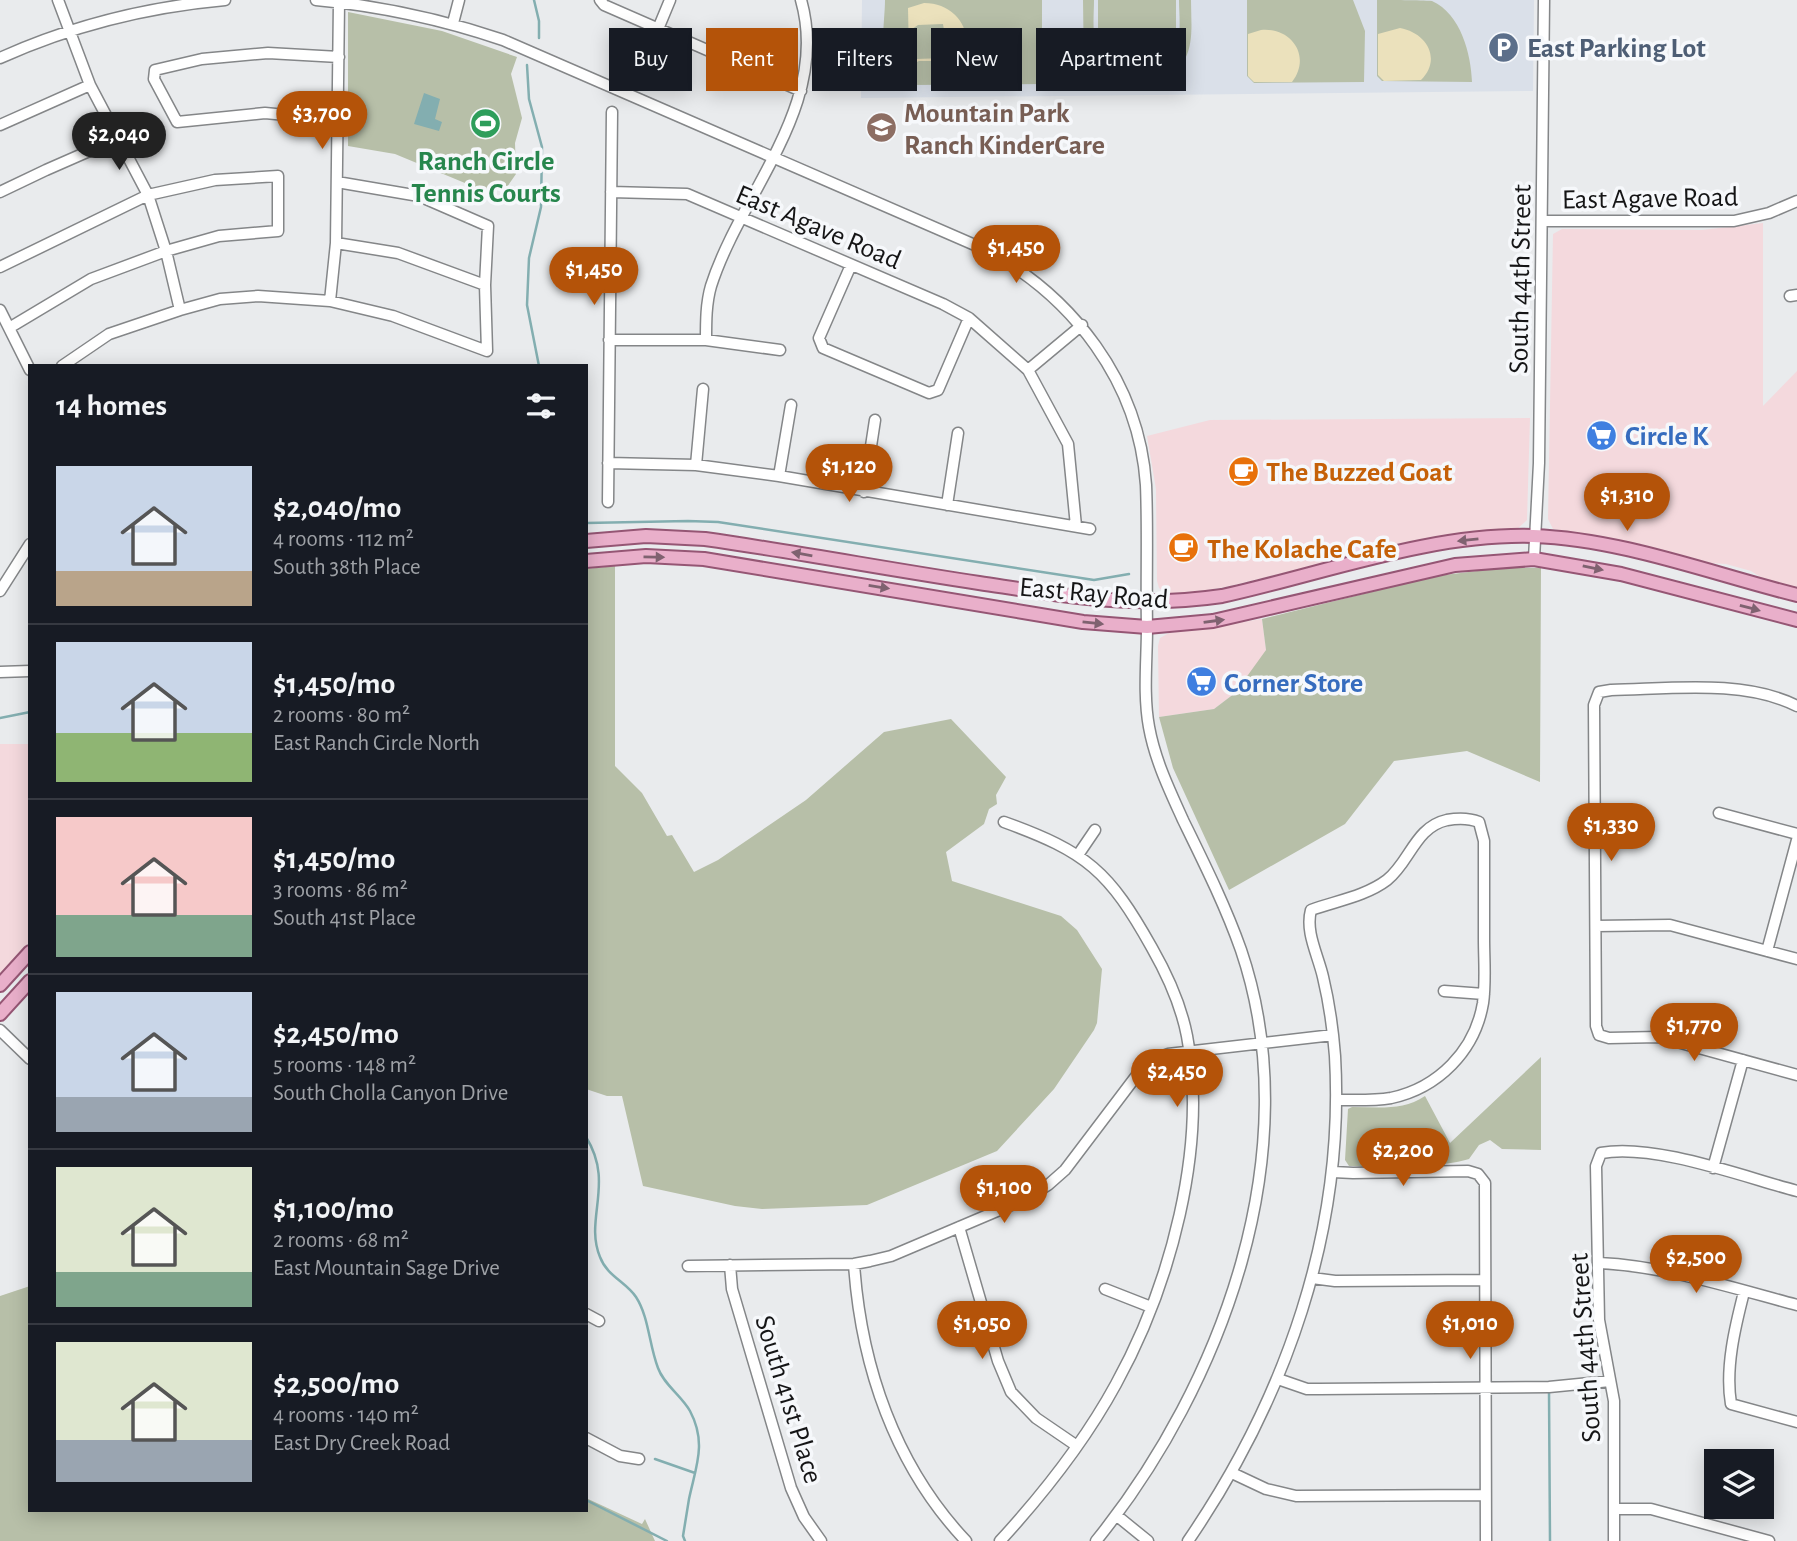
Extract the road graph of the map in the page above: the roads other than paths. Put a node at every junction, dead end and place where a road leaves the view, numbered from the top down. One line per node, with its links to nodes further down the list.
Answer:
1 (58, 0): 13 (street)
2 (225, 0): 13 (street)
3 (316, 0): 9 (street)
4 (460, 0): 10 (street)
5 (600, 0): 11 (street)
6 (670, 0): 12 (street)
7 (801, 0): 18 (street)
8 (1544, 0): 30 (street, South 44th Street)
9 (340, 2): 10 (street); 15 (street)
10 (453, 23): 23 (street)
11 (656, 28)
12 (658, 28)
13 (69, 31): 16 (street); 17 (street)
14 (692, 44): 18 (street)
15 (339, 57): 20 (street); 20 (street)
16 (0, 58)
17 (90, 85): 21 (street); 22 (street)
18 (801, 91): 23 (street)
19 (612, 112): 26 (street)
20 (338, 120): 24 (street)
21 (0, 125)
22 (119, 138): 25 (street); 27 (street)
23 (774, 157): 29 (street); 40 (street)
24 (337, 181): 31 (street); 35 (street)
25 (0, 192)
26 (611, 192): 29 (street, East Agave Road); 42 (street)
27 (148, 195): 32 (street); 32 (street); 34 (street)
28 (1797, 201): 30 (street, East Agave Road)
29 (741, 217): 33 (street, East Agave Road); 43 (street)
30 (1542, 221): 60 (street, South 44th Street)
31 (336, 243): 35 (street); 36 (street)
32 (166, 251): 38 (street); 41 (street)
33 (851, 265): 39 (street, East Agave Road); 39 (street)
34 (0, 267)
35 (485, 285): 36 (street)
36 (330, 301): 38 (street)
37 (0, 310): 41 (street)
38 (180, 310): 45 (street)
39 (969, 318): 47 (street, East Agave Road)
40 (1082, 325): 47 (street); 69 (street)
41 (9, 328): 46 (street)
42 (609, 340): 43 (street); 52 (street)
43 (706, 340): 44 (street)
44 (780, 350)
45 (65, 364)
46 (28, 366)
47 (1028, 370): 58 (street, East Agave Road)
48 (702, 389): 53 (street)
49 (791, 405): 54 (street)
50 (875, 420): 55 (street)
51 (958, 432): 57 (street)
52 (608, 463): 53 (street); 56 (street)
53 (696, 466): 54 (street)
54 (779, 476): 55 (street)
55 (864, 492): 57 (street)
56 (608, 502)
57 (947, 505): 58 (street)
58 (1076, 526): 59 (street)
59 (1090, 529)
60 (1536, 536): 63 (street, South 44th Street); 68 (main road, East Ray Road); 69 (main road, East Ray Road, one-way to 69)
61 (588, 541): 65 (main road, East Ray Road, one-way to 61)
62 (28, 547): 66 (street)
63 (1534, 559): 69 (main road, East Ray Road, one-way to 63); 70 (main road, East Ray Road, one-way to 70)
64 (588, 561): 67 (main road, East Ray Road, one-way to 67)
65 (918, 574): 67 (main road); 69 (main road, East Ray Road)
66 (0, 591)
67 (915, 593): 69 (main road, East Ray Road, one-way to 69)
68 (1797, 595)
69 (1146, 615): 91 (street)
70 (1797, 620)
71 (28, 671): 72 (street)
72 (0, 672)
73 (1797, 706): 80 (street)
74 (1719, 813): 77 (street)
75 (1004, 822): 79 (street)
76 (1095, 830): 79 (street)
77 (1797, 834)
78 (1797, 840): 81 (street)
79 (1078, 855): 92 (street)
80 (1596, 926): 81 (street); 94 (street)
81 (1767, 951): 83 (street)
82 (28, 954): 85 (main road)
83 (1797, 959)
84 (28, 983): 88 (main road)
85 (0, 985)
86 (1444, 991): 87 (street)
87 (1484, 994): 90 (street); 96 (street)
88 (0, 1014)
89 (0, 1030): 93 (street)
90 (1333, 1035): 91 (street); 96 (street)
91 (1261, 1043): 92 (street); 123 (street)
92 (1189, 1052): 100 (street); 110 (street)
93 (28, 1057)
94 (1743, 1060): 95 (street); 97 (street)
95 (1797, 1075)
96 (1337, 1100): 98 (street)
97 (1713, 1168): 99 (street); 102 (street, South 44th Street)
98 (1333, 1172): 105 (street); 106 (street)
99 (1797, 1191)
100 (959, 1227): 101 (street); 118 (street)
101 (853, 1264): 103 (street); 125 (street)
102 (1599, 1264): 108 (street); 114 (street, South 44th Street)
103 (730, 1265): 104 (street); 124 (street, South 41st Place)
104 (688, 1266)
105 (1312, 1278): 106 (street); 113 (street)
106 (1485, 1280): 115 (street)
107 (1105, 1289): 110 (street)
108 (1744, 1292): 109 (street); 116 (street)
109 (1797, 1305)
110 (1151, 1307): 118 (street)
111 (588, 1315): 112 (street)
112 (599, 1321)
113 (1278, 1379): 115 (street); 120 (street)
114 (1611, 1381): 115 (street); 122 (street, South 44th Street)
115 (1485, 1388): 121 (street)
116 (1797, 1422)
117 (588, 1439): 119 (street)
118 (1077, 1446): 126 (street)
119 (639, 1459)
120 (1232, 1473): 121 (street); 129 (street)
121 (1485, 1494): 130 (street)
122 (1614, 1508): 131 (street, South 44th Street); 132 (street)
123 (1116, 1515): 127 (street); 128 (street)
124 (821, 1541)
125 (966, 1541)
126 (1000, 1541)
127 (1096, 1541)
128 (1148, 1541)
129 (1188, 1541)
130 (1486, 1541)
131 (1614, 1541)
132 (1769, 1541)

